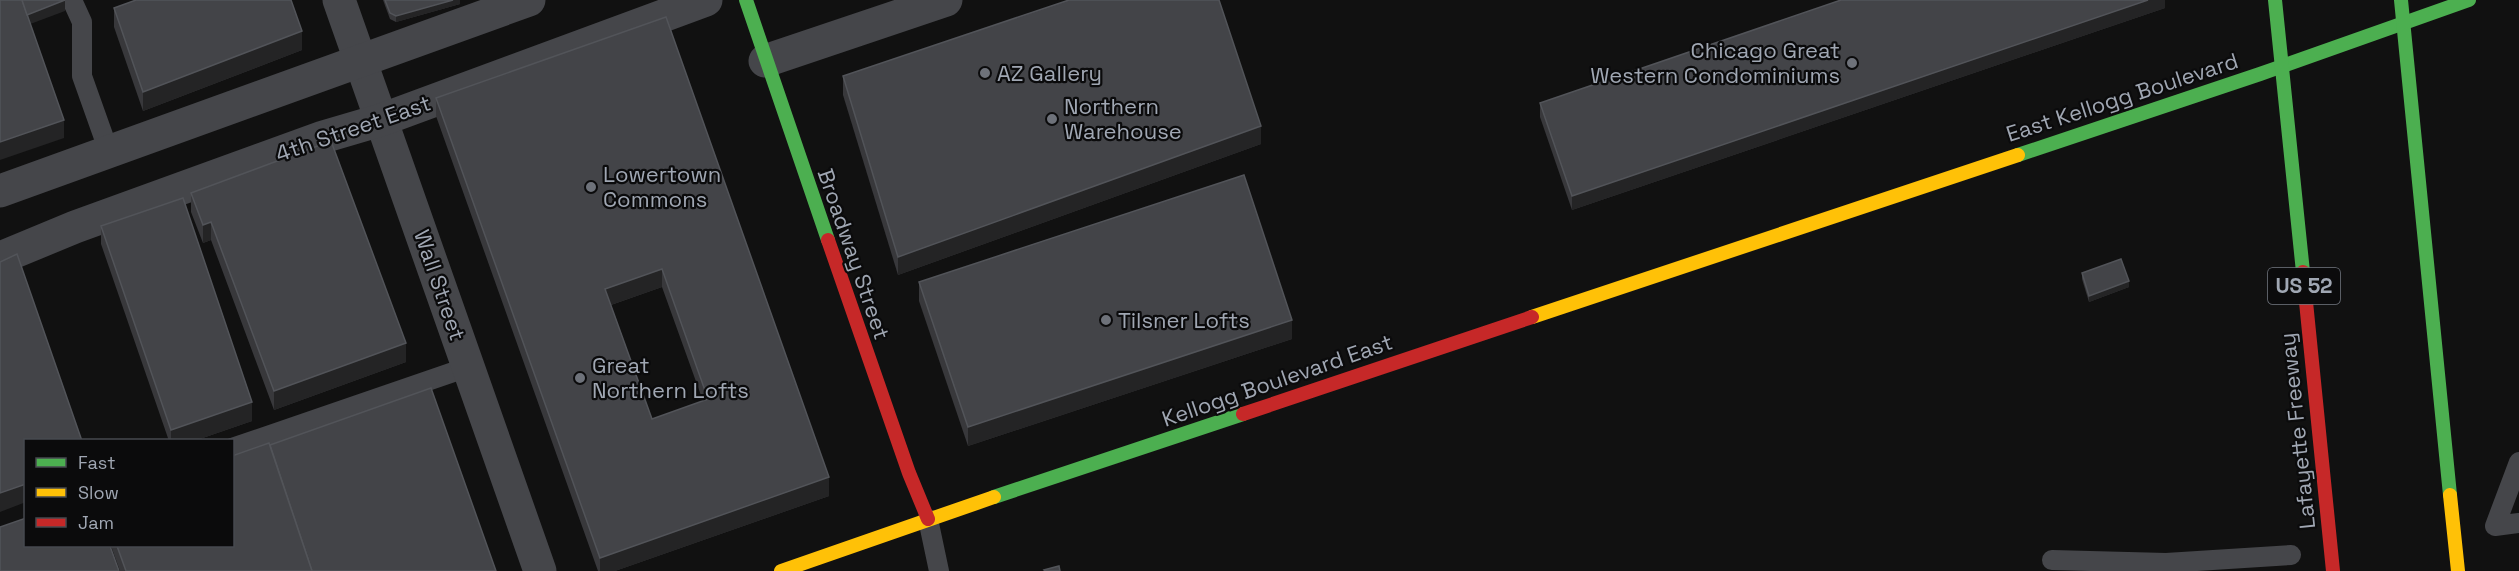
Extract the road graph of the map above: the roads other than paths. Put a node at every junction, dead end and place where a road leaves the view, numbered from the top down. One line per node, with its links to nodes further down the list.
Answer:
1 (72, 0): 13 (lane)
2 (339, 0): 10 (street, Wall Street)
3 (529, 0): 10 (street)
4 (706, 0): 12 (street, 4th Street East)
5 (746, 0): 11 (main road, Broadway Street)
6 (946, 0): 11 (street)
7 (2275, 0): 27 (main road, Lafayette Freeway / US 52, bridge)
8 (2401, 0): 28 (main road, bridge)
9 (2469, 0): 15 (main road, East Kellogg Boulevard)
10 (360, 60): 12 (street, Wall Street); 13 (street)
11 (765, 61): 20 (main road, Broadway Street)
12 (381, 120): 16 (street, 4th Street East); 17 (street, Wall Street)
13 (109, 152): 14 (street)
14 (0, 191)
15 (1787, 231): 20 (main road, Kellogg Boulevard East)
16 (0, 258)
17 (468, 367): 18 (lane); 24 (street, Wall Street)
18 (234, 447)
19 (2519, 462): 21 (lane)
20 (928, 519): 25 (main road, Kellogg Boulevard East); 26 (lane)
21 (2519, 523)
22 (2290, 555): 23 (lane)
23 (2052, 560)
24 (540, 571)
25 (781, 571)
26 (939, 571)
27 (2333, 571)
28 (2458, 571)

